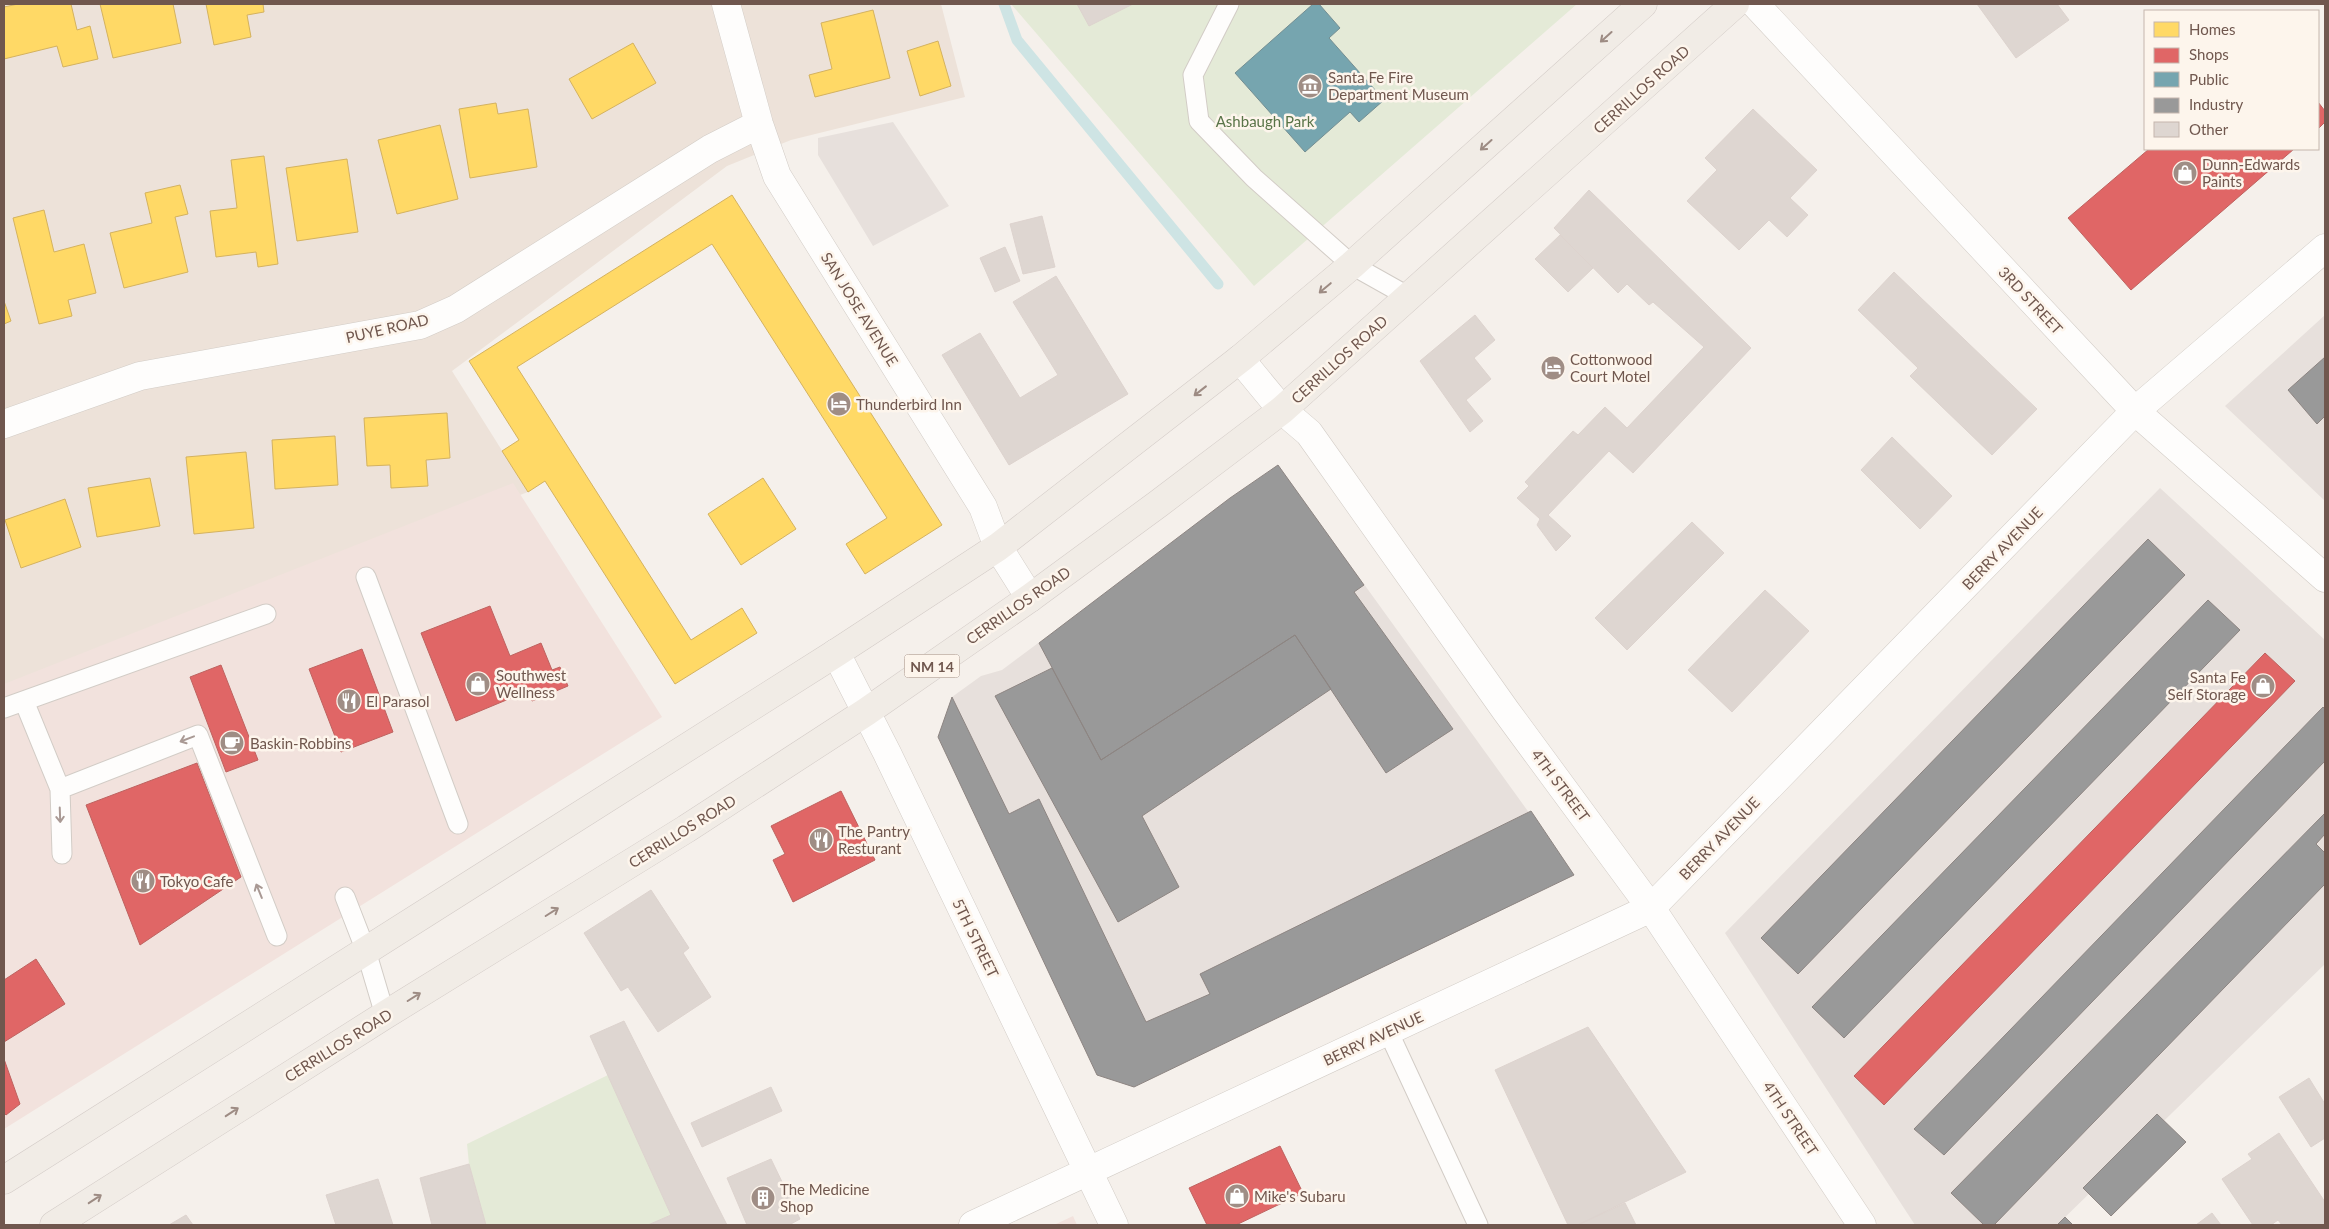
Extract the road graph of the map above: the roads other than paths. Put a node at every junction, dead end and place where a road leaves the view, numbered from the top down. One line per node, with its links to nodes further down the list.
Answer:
1 (726, 4): 6 (street, SAN JOSE AVENUE)
2 (1229, 4): 8 (lane)
3 (1642, 4): 8 (main road, one-way to 8)
4 (1735, 4): 9 (main road, CERRILLOS ROAD / NM 14)
5 (1755, 4): 12 (street, 3RD STREET)
6 (759, 124): 13 (street, PUYE ROAD); 14 (street, SAN JOSE AVENUE)
7 (2325, 248): 12 (street, BERRY AVENUE)
8 (1352, 266): 9 (lane); 10 (main road, one-way to 10)
9 (1408, 297): 11 (main road, CERRILLOS ROAD / NM 14)
10 (1240, 360): 11 (street, 4TH STREET); 14 (main road, one-way to 14)
11 (1282, 410): 17 (main road, CERRILLOS ROAD / NM 14); 27 (street, 4TH STREET)
12 (2135, 411): 16 (street, 3RD STREET); 27 (street, BERRY AVENUE)
13 (4, 424)
14 (998, 547): 17 (street, SAN JOSE AVENUE); 19 (main road)
15 (366, 577): 24 (lane)
16 (2325, 578)
17 (1030, 598): 22 (main road, CERRILLOS ROAD / NM 14)
18 (266, 614): 20 (lane)
19 (836, 653): 22 (street, 5TH STREET); 29 (main road)
20 (24, 700): 21 (lane); 23 (lane)
21 (4, 708)
22 (866, 712): 30 (main road, CERRILLOS ROAD / NM 14, one-way to 22); 32 (street, 5TH STREET)
23 (60, 789): 25 (lane, one-way to 25); 28 (lane, one-way to 23)
24 (458, 824)
25 (62, 854)
26 (345, 897): 29 (lane)
27 (1651, 908): 31 (street, BERRY AVENUE); 38 (street, 4TH STREET)
28 (277, 936)
29 (366, 951): 30 (lane); 33 (main road)
30 (385, 1016): 34 (main road, CERRILLOS ROAD / NM 14, one-way to 30)
31 (1388, 1031): 32 (street, BERRY AVENUE); 37 (lane)
32 (1089, 1171): 35 (street, BERRY AVENUE); 36 (street, 5TH STREET)
33 (4, 1180)
34 (54, 1225)
35 (972, 1225)
36 (1114, 1225)
37 (1478, 1225)
38 (1862, 1225)

